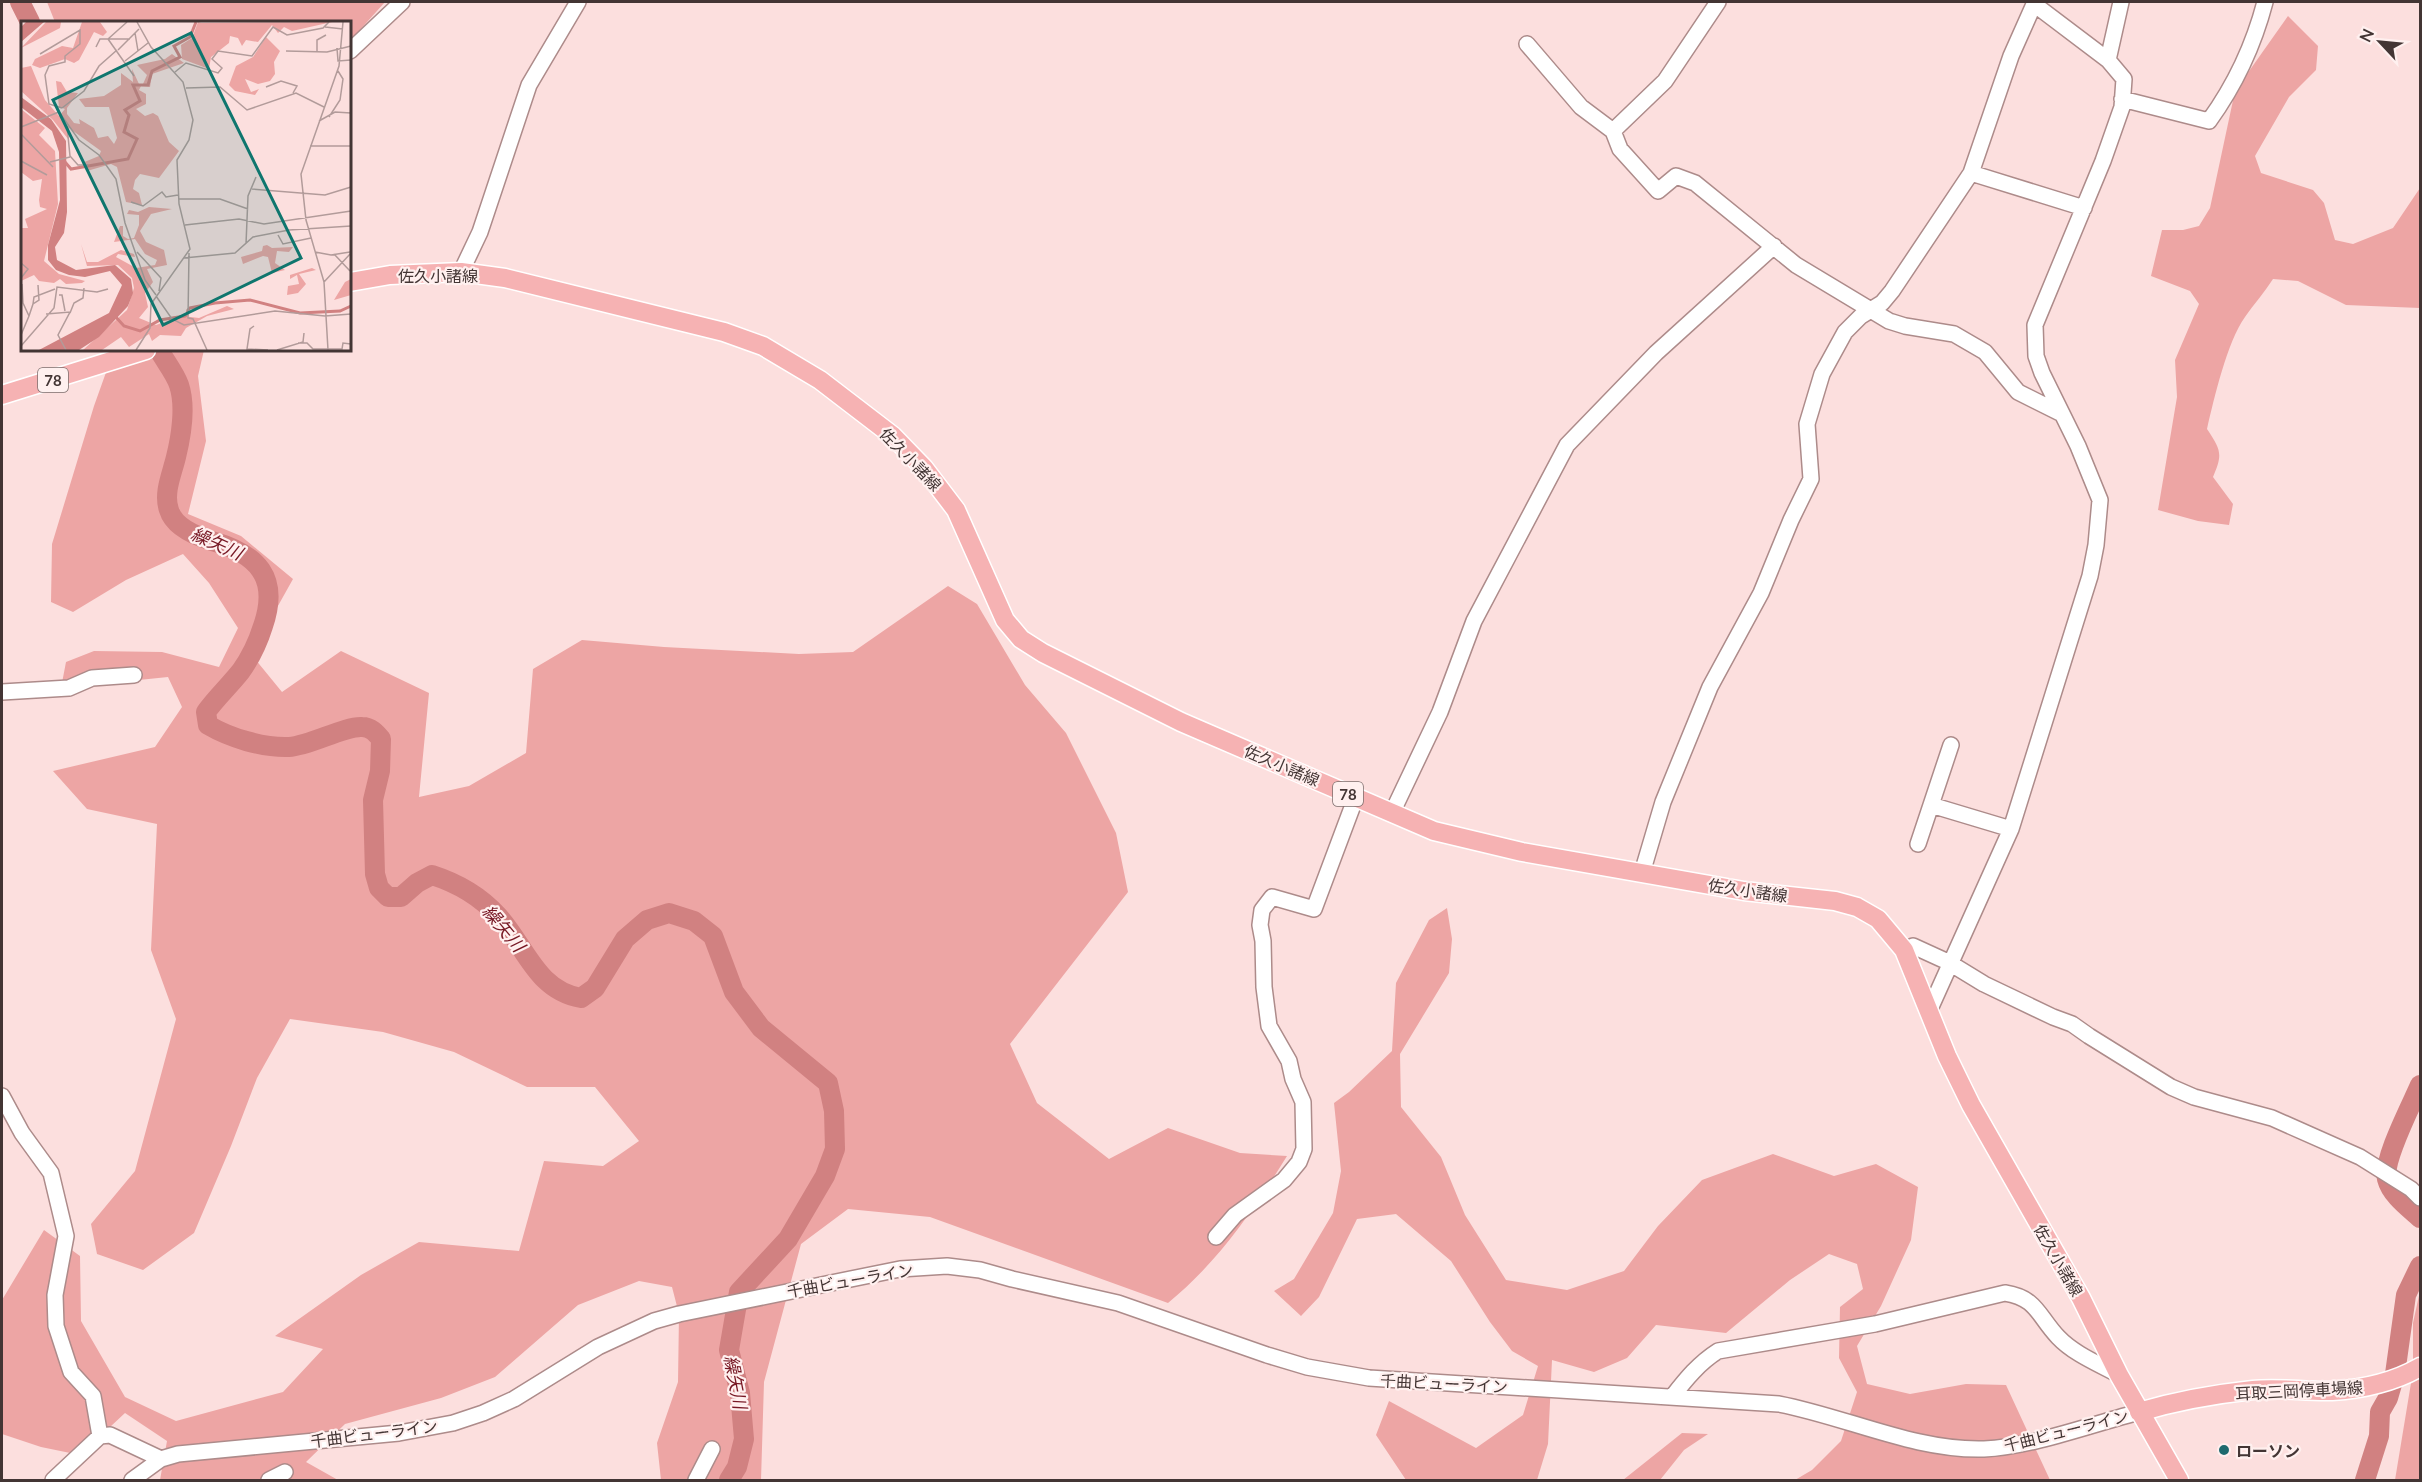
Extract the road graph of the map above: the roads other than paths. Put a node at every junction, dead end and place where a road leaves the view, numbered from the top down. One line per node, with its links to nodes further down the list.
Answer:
1 (402, 2): 8 (street)
2 (578, 2): 15 (street)
3 (1718, 2): 11 (street)
4 (2121, 2): 9 (street)
5 (2265, 2): 10 (street)
6 (2035, 3): 9 (street); 12 (street)
7 (1527, 44): 11 (street)
8 (351, 50)
9 (2108, 60): 10 (street)
10 (2122, 99): 13 (street)
11 (1613, 131): 14 (street)
12 (1971, 173): 13 (street); 17 (street)
13 (2084, 208): 20 (street)
14 (1774, 246): 17 (street); 26 (street)
15 (461, 272): 16 (main road, 佐久小諸線 / 78); 24 (main road, 佐久小諸線 / 78)
16 (351, 282)
17 (1870, 311): 20 (street); 29 (street)
18 (143, 351): 19 (main road, 78)
19 (2, 395)
20 (2062, 414): 27 (street)
21 (134, 675): 22 (street)
22 (2, 692)
23 (1951, 745): 25 (street)
24 (1356, 797): 26 (main road, 佐久小諸線 / 78); 35 (street)
25 (1931, 805): 27 (street); 28 (street)
26 (1392, 813): 29 (main road, 佐久小諸線 / 78)
27 (2011, 829): 31 (street)
28 (1918, 844)
29 (1642, 873): 30 (main road, 佐久小諸線 / 78)
30 (1904, 950): 31 (street); 32 (main road, 佐久小諸線 / 78)
31 (1951, 964): 32 (street); 34 (street)
32 (1930, 1009): 37 (main road, 佐久小諸線 / 78)
33 (2, 1096): 40 (street)
34 (2421, 1198)
35 (1216, 1237)
36 (2421, 1367): 39 (main road, 耳取三岡停車場線)
37 (2119, 1374): 38 (street); 39 (main road, 佐久小諸線 / 78)
38 (1672, 1396): 39 (street, 千曲ビューライン); 42 (street, 千曲ビューライン)
39 (2139, 1412): 48 (main road, 佐久小諸線 / 78)
40 (100, 1436): 42 (street); 44 (street)
41 (712, 1449): 47 (street)
42 (161, 1459): 45 (street, 千曲ビューライン)
43 (285, 1472): 46 (street)
44 (54, 1480)
45 (132, 1480)
46 (269, 1480)
47 (696, 1480)
48 (2179, 1480)

